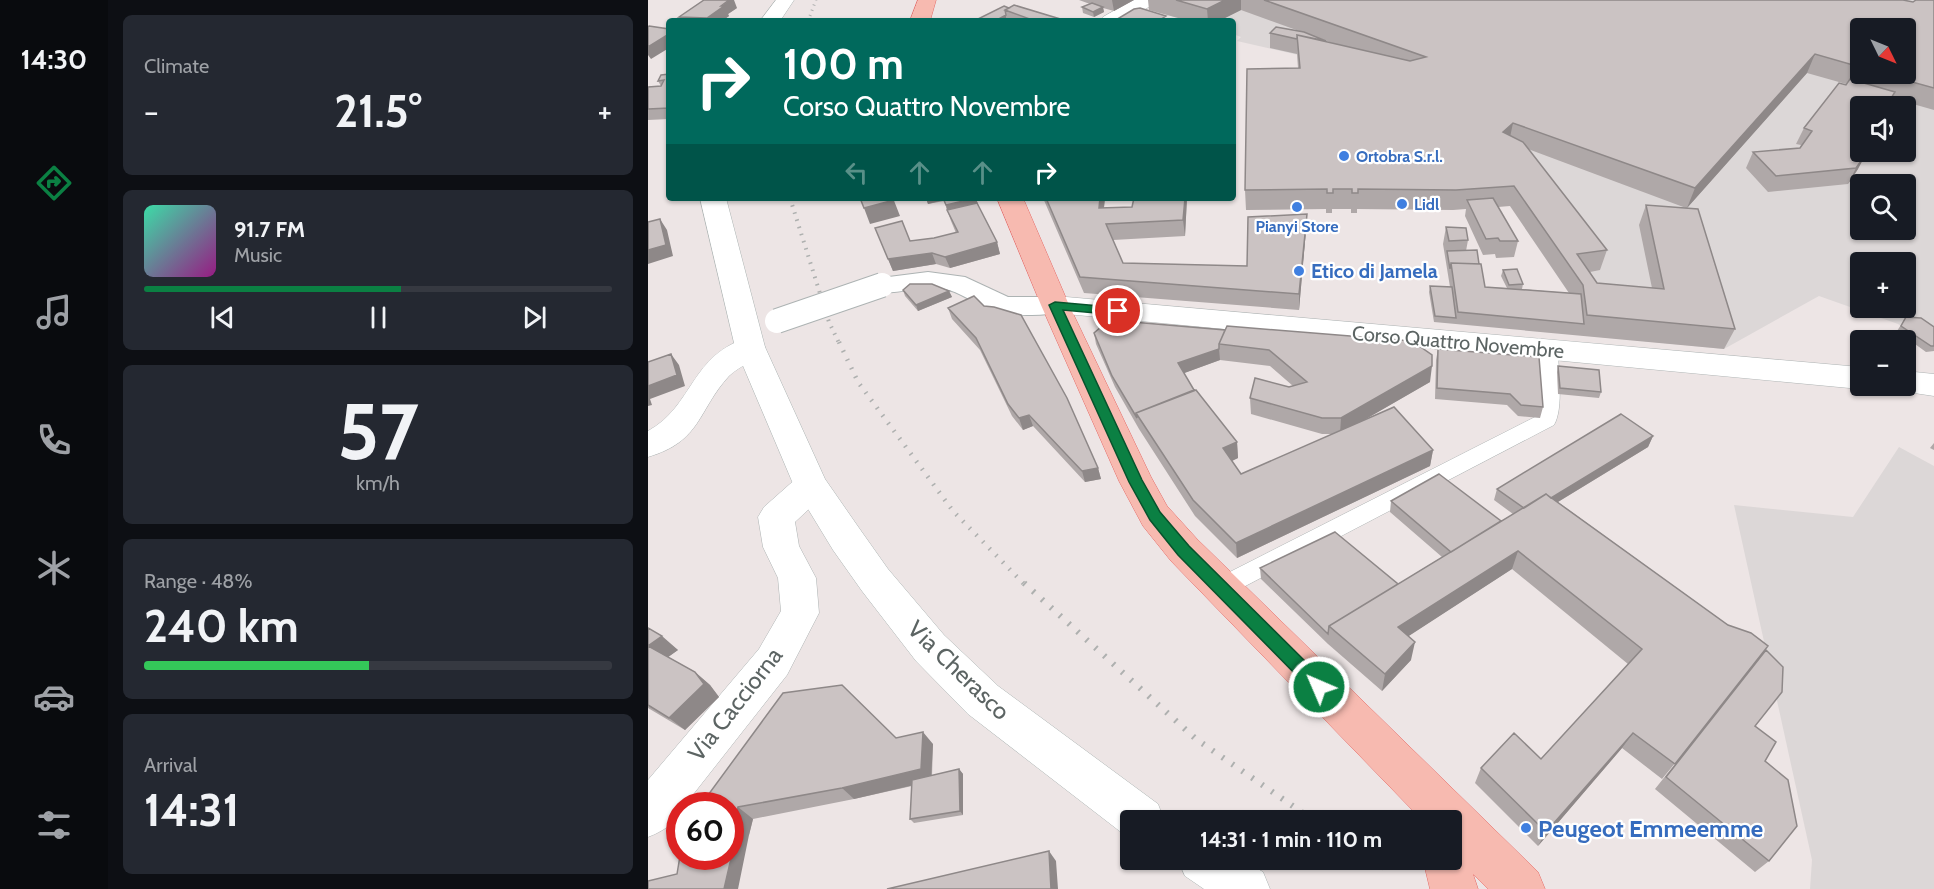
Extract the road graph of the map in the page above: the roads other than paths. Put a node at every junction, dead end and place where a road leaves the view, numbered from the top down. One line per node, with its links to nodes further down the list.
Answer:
1 (785, 0): 4 (street)
2 (927, 0): 5 (main road)
3 (1147, 0): 6 (street)
4 (772, 18)
5 (921, 18)
6 (1115, 18)
7 (713, 201): 10 (street, Via Cherasco)
8 (1011, 201): 9 (main road)
9 (1055, 305): 10 (street, bridge); 11 (street, Corso Quattro Novembre); 17 (main road)
10 (757, 334): 15 (street); 16 (street, Via Cherasco)
11 (1548, 349): 12 (street, Corso Quattro Novembre); 17 (lane)
12 (1850, 377)
13 (1916, 383): 14 (street)
14 (1934, 385)
15 (648, 445)
16 (811, 486): 19 (street, Via Cherasco); 21 (street, Via Cacciorna)
17 (1222, 587): 18 (main road)
18 (1401, 769): 20 (main road); 26 (main road)
19 (1129, 810)
20 (1424, 810)
21 (648, 815)
22 (1217, 870): 24 (street)
23 (1449, 870): 25 (main road)
24 (1246, 889)
25 (1454, 889)
26 (1521, 889)

